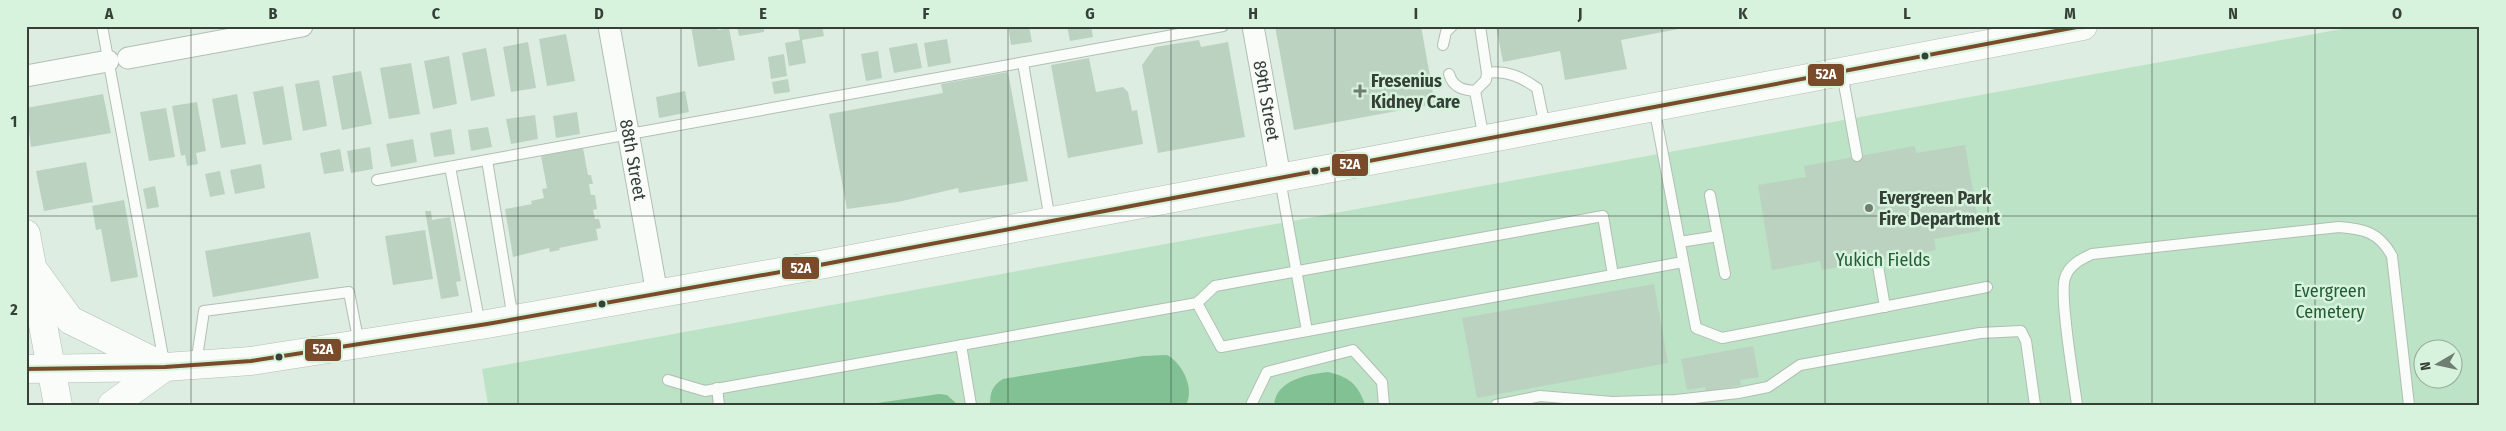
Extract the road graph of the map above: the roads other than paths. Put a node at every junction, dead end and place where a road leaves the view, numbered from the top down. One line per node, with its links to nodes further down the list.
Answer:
1 (102, 26): 10 (lane)
2 (302, 26): 10 (street)
3 (609, 26): 19 (street, 88th Street)
4 (1222, 26): 11 (lane)
5 (1253, 26): 24 (street, 89th Street)
6 (1452, 26): 9 (lane)
7 (1480, 26): 13 (lane)
8 (2083, 26): 12 (main road)
9 (1443, 45)
10 (118, 59): 15 (street); 47 (lane)
11 (1023, 63): 19 (lane); 27 (lane)
12 (1841, 71): 17 (main road); 21 (lane)
13 (1487, 73): 16 (lane); 18 (lane)
14 (1449, 74): 16 (lane)
15 (26, 76)
16 (1475, 91): 20 (lane)
17 (1654, 106): 18 (main road); 30 (lane)
18 (1545, 128): 20 (main road)
19 (629, 134): 22 (lane); 38 (street, 88th Street)
20 (1484, 139): 24 (main road)
21 (1857, 156)
22 (487, 160): 23 (lane); 41 (lane)
23 (450, 167): 25 (lane); 42 (lane)
24 (1280, 177): 27 (main road); 34 (lane)
25 (377, 180)
26 (1710, 195): 29 (lane)
27 (1050, 221): 38 (main road)
28 (26, 234): 33 (main road)
29 (1718, 236): 30 (lane); 35 (lane)
30 (1680, 242): 32 (lane)
31 (1877, 260): 40 (lane)
32 (1683, 262): 36 (lane); 40 (lane)
33 (33, 269): 47 (main road); 48 (main road)
34 (1296, 271): 36 (lane); 39 (lane); 43 (lane)
35 (1725, 274)
36 (1613, 275): 43 (lane)
37 (1987, 287): 40 (lane)
38 (657, 294): 41 (main road)
39 (1196, 303): 43 (lane); 45 (lane)
40 (1885, 307)
41 (514, 320): 42 (main road)
42 (480, 326): 44 (main road)
43 (1307, 331)
44 (360, 344): 46 (main road); 46 (lane)
45 (961, 345): 50 (lane); 54 (lane)
46 (196, 365): 47 (main road)
47 (165, 367): 48 (main road); 52 (main road)
48 (39, 370): 51 (main road)
49 (668, 380): 50 (lane)
50 (717, 388): 53 (lane)
51 (58, 405)
52 (112, 405)
53 (720, 405)
54 (971, 405)
55 (1251, 405): 56 (lane)
56 (1384, 405)
57 (1496, 405): 58 (lane)
58 (2034, 405)
59 (2077, 405): 60 (lane)
60 (2409, 405)

